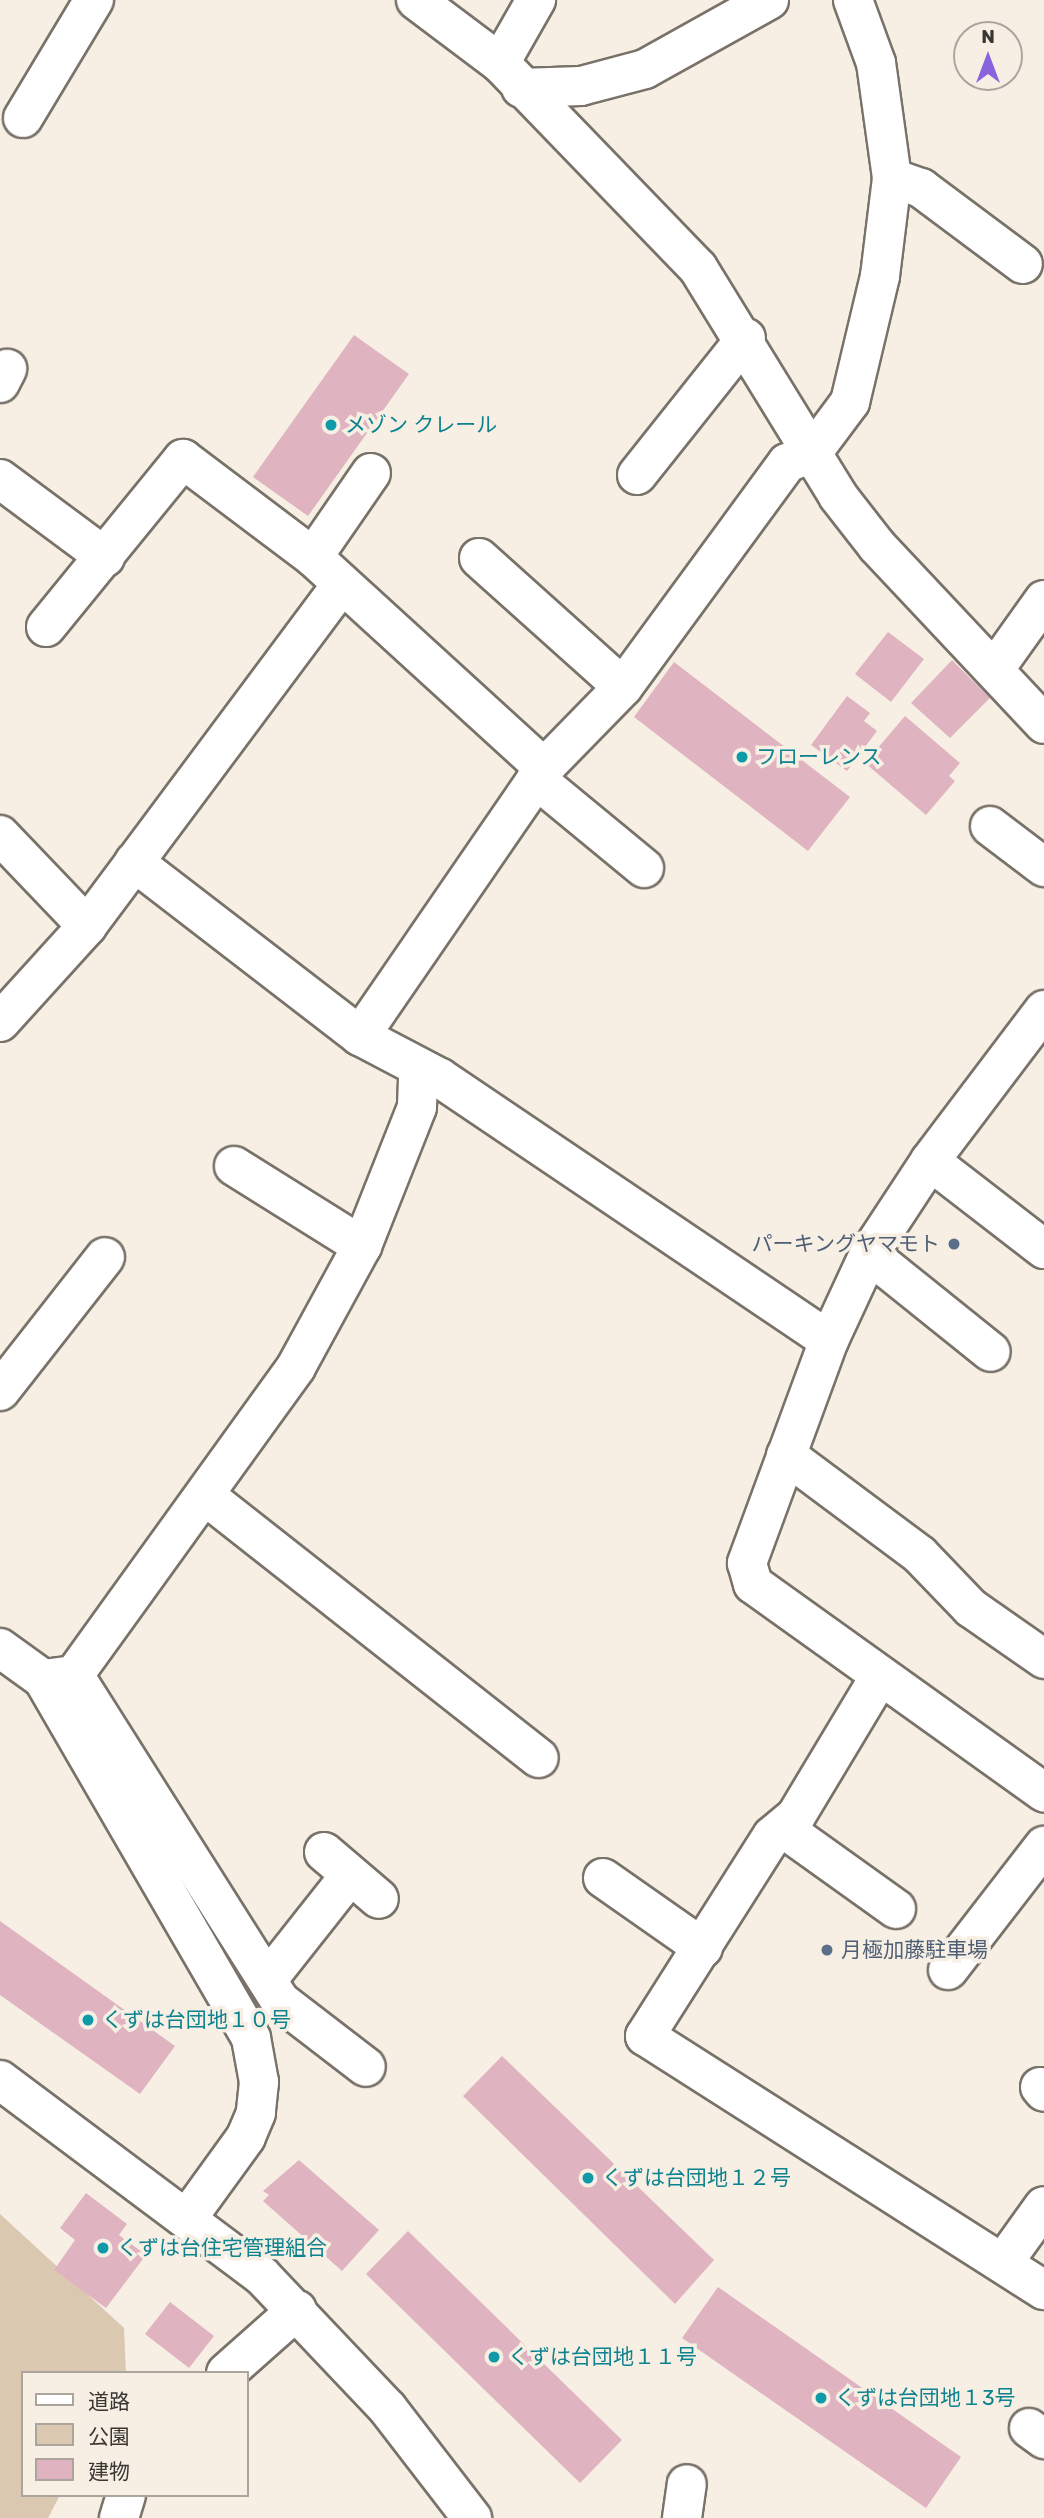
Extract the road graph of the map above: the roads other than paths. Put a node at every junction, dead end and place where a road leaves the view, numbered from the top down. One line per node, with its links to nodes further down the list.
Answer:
1 (94, 0): 7 (street)
2 (416, 0): 6 (street)
3 (536, 0): 6 (street)
4 (769, 0): 6 (street)
5 (853, 0): 8 (street)
6 (510, 76): 10 (street)
7 (23, 118)
8 (892, 178): 9 (street); 11 (street)
9 (1023, 264)
10 (746, 338): 11 (street); 13 (street)
11 (812, 453): 21 (street); 22 (street)
12 (370, 473): 16 (street)
13 (637, 475)
14 (0, 479): 15 (street)
15 (105, 557): 16 (street); 20 (street)
16 (313, 557): 18 (street)
17 (480, 558): 22 (street)
18 (341, 585): 24 (street); 27 (street)
19 (1044, 600): 21 (street)
20 (46, 627)
21 (993, 670): 23 (street)
22 (623, 687): 24 (street)
23 (1044, 724)
24 (540, 774): 29 (street); 33 (street)
25 (990, 826): 28 (street)
26 (0, 835): 30 (street)
27 (134, 862): 30 (street); 33 (street)
28 (1044, 867)
29 (644, 868)
30 (88, 926): 32 (street)
31 (1044, 1010): 35 (street)
32 (0, 1022)
33 (360, 1035): 34 (street)
34 (418, 1071): 37 (street); 41 (street)
35 (930, 1161): 38 (street); 39 (street)
36 (234, 1166): 37 (street)
37 (362, 1246): 45 (street)
38 (1044, 1249)
39 (869, 1254): 41 (street); 42 (street)
40 (105, 1257): 43 (street)
41 (829, 1340): 44 (street)
42 (991, 1352)
43 (0, 1391)
44 (786, 1455): 47 (street); 48 (street)
45 (207, 1497): 49 (street); 50 (street)
46 (3, 1655): 49 (street)
47 (1044, 1659)
48 (880, 1676): 51 (street); 52 (street)
49 (59, 1677): 59 (street); 63 (street)
50 (539, 1758)
51 (1044, 1792)
52 (783, 1828): 56 (street); 57 (street)
53 (1044, 1846): 58 (street)
54 (603, 1878): 57 (street)
55 (379, 1899): 59 (street)
56 (896, 1909)
57 (703, 1948): 64 (street)
58 (948, 1970)
59 (268, 1979): 60 (street)
60 (366, 2067)
61 (0, 2080): 63 (street)
62 (1044, 2206): 64 (street)
63 (188, 2217): 66 (street)
64 (1003, 2263): 65 (street)
65 (1044, 2290)
66 (297, 2310): 67 (street); 70 (street)
67 (228, 2371)
68 (124, 2497): 69 (street)
69 (118, 2518)
70 (472, 2518)

